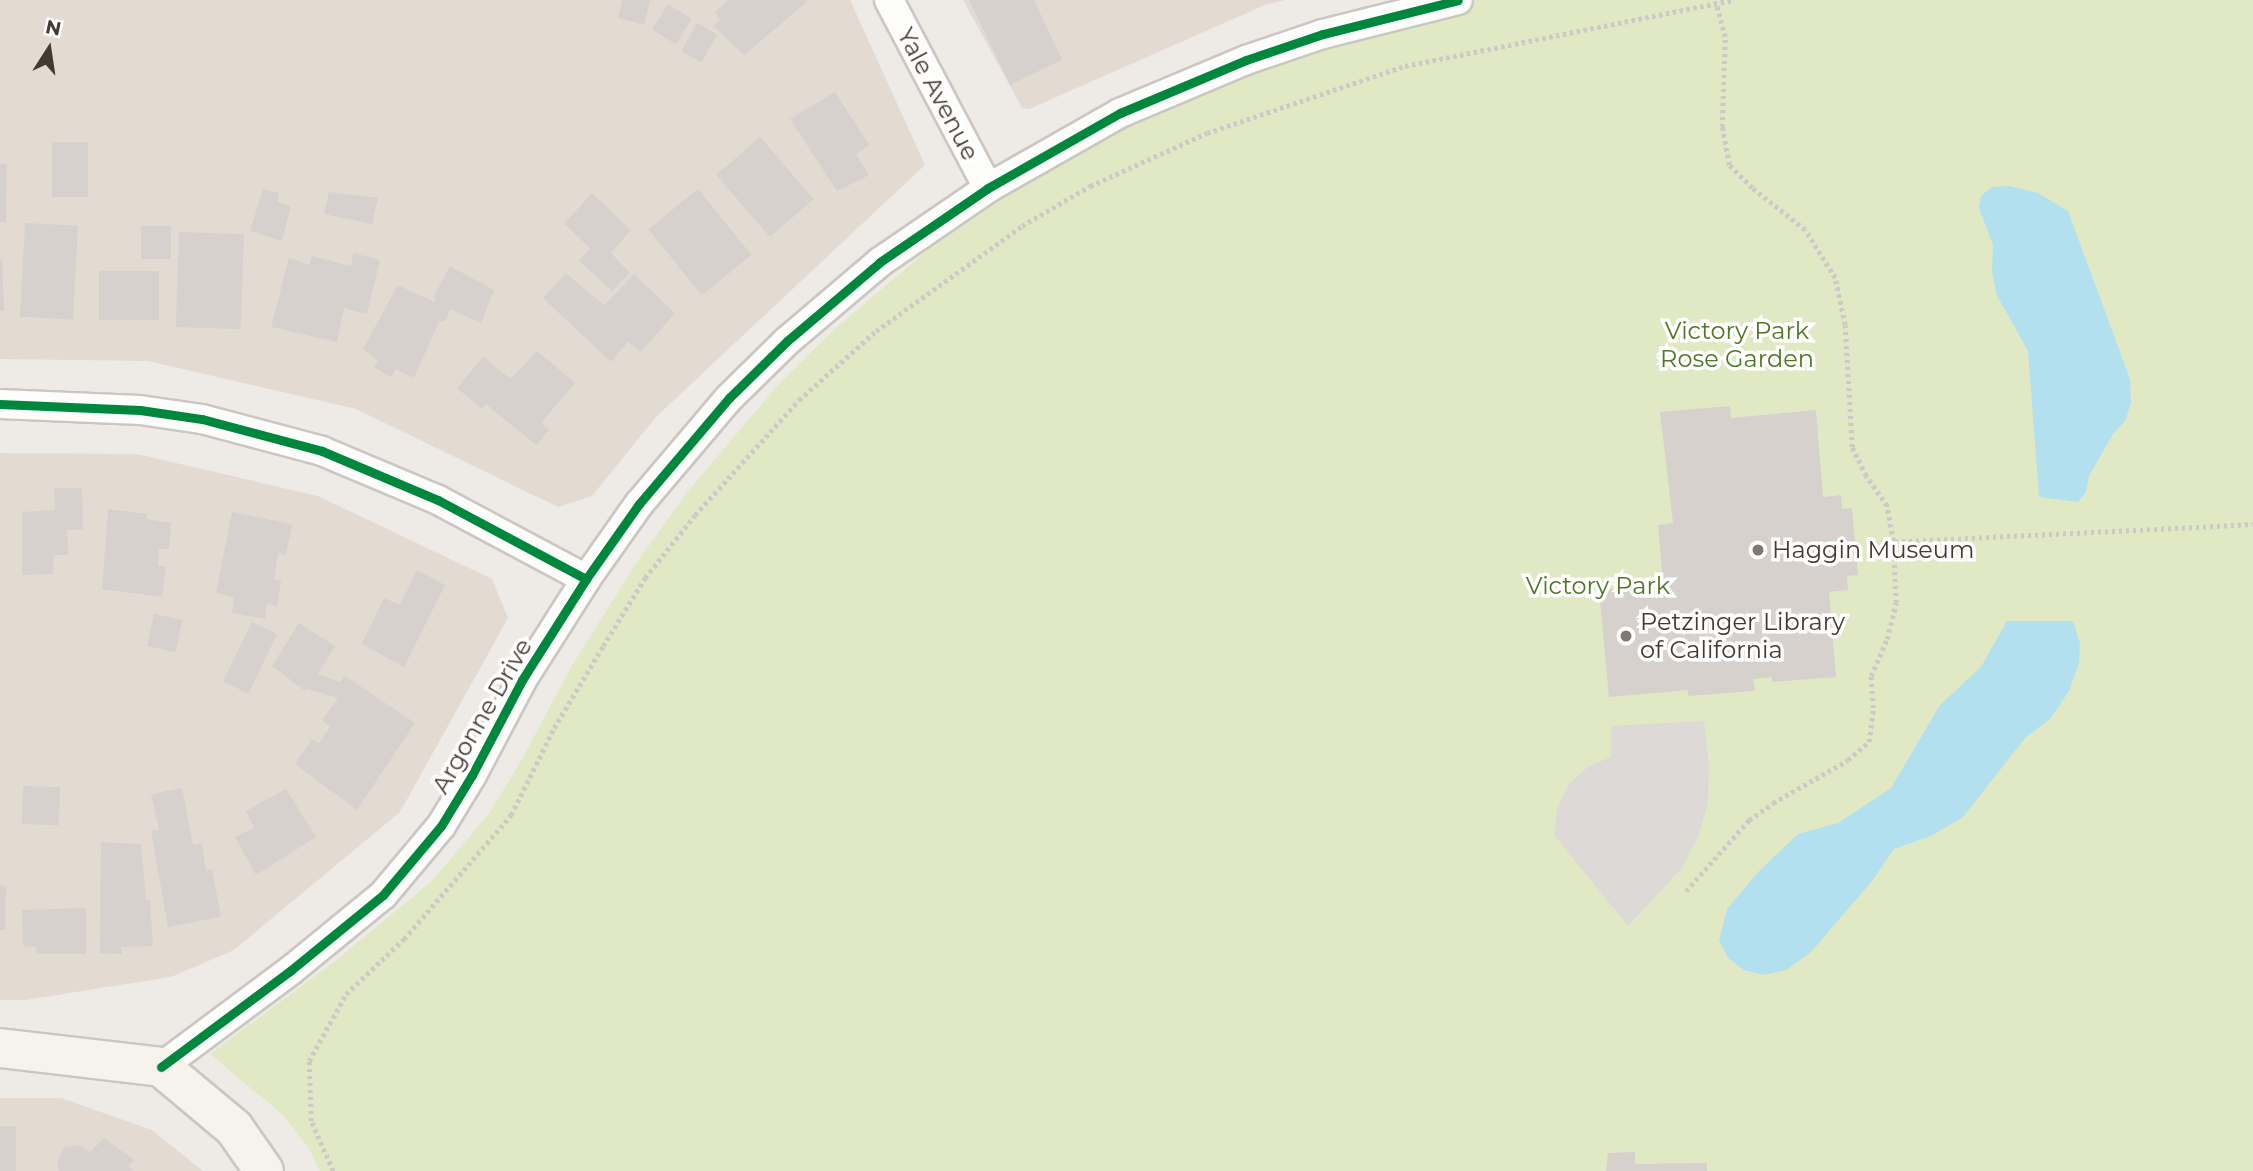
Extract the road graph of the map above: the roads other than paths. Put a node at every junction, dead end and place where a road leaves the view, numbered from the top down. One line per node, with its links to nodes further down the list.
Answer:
1 (890, 0): 3 (street, Yale Avenue)
2 (1458, 0): 3 (street, Argonne Drive)
3 (988, 188): 5 (street, Argonne Drive)
4 (0, 404): 5 (street)
5 (586, 579): 7 (street, Argonne Drive)
6 (0, 1048): 7 (street)
7 (161, 1067): 8 (street)
8 (264, 1171)

